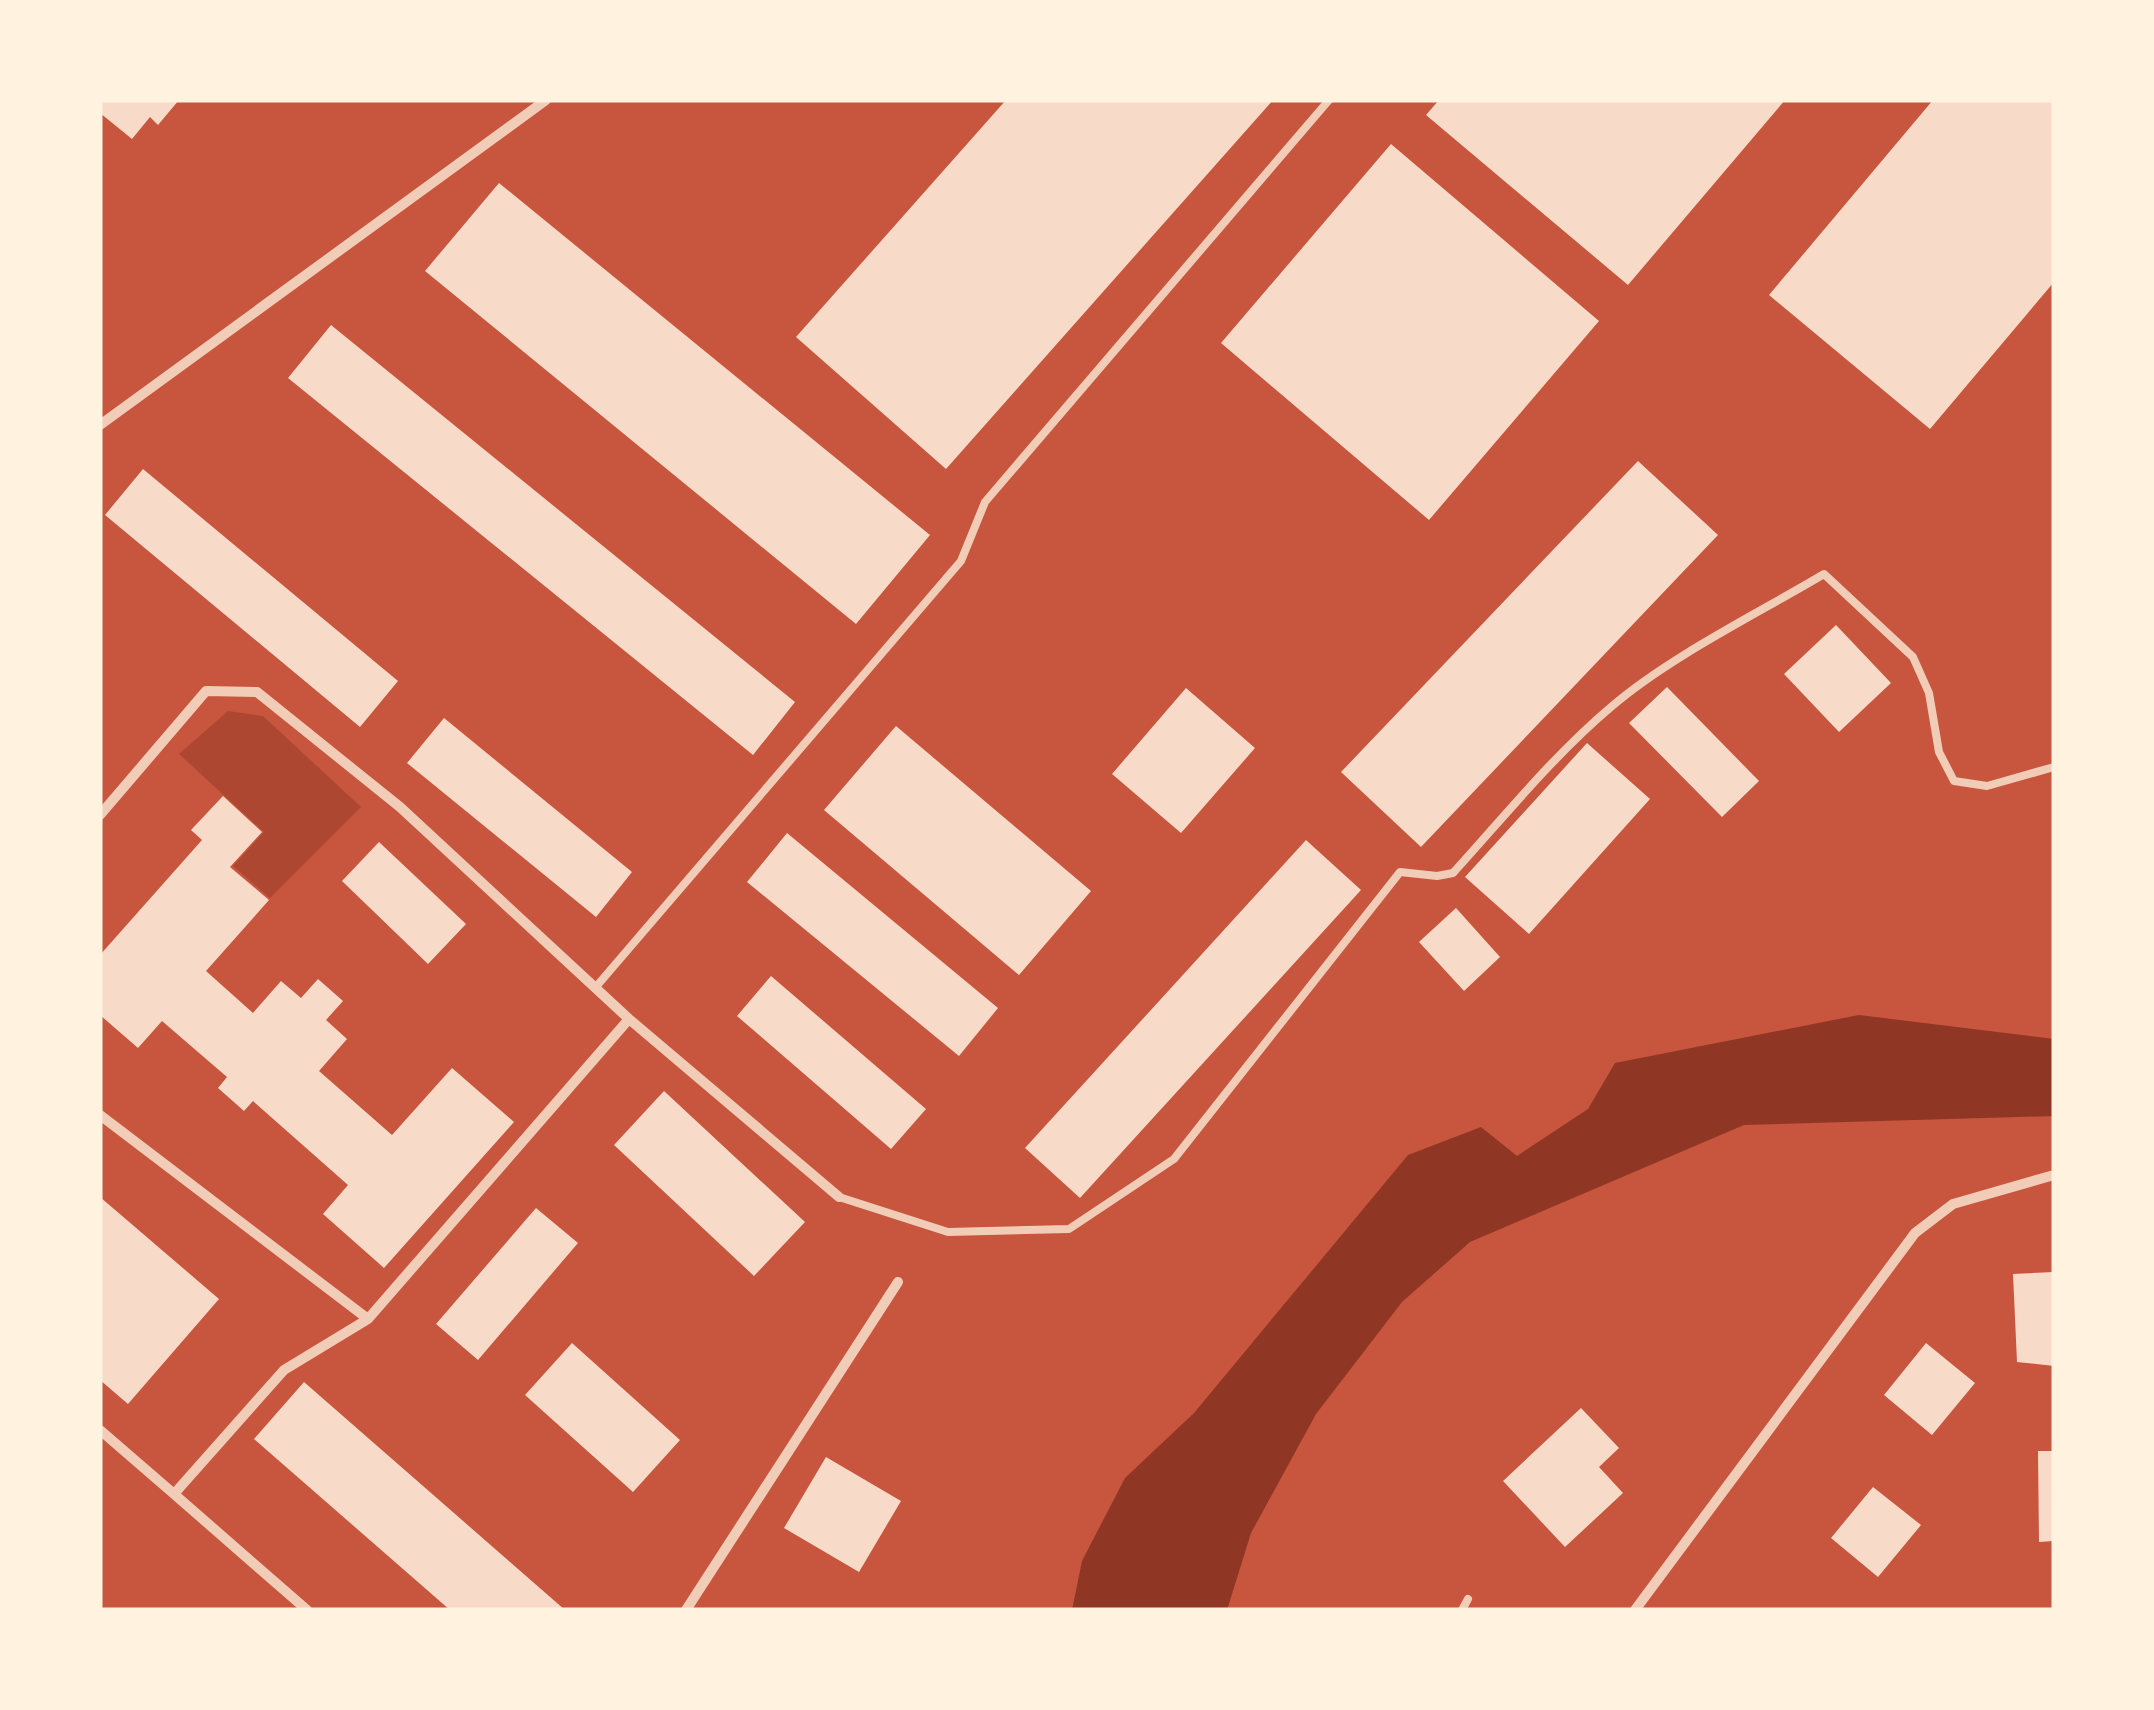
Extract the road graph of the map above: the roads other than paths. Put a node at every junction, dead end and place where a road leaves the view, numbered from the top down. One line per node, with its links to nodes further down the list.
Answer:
1 (546, 100): 3 (street)
2 (1328, 100): 6 (lane)
3 (100, 425)
4 (2054, 767): 10 (lane)
5 (100, 814): 6 (street)
6 (595, 988): 7 (street)
7 (630, 1019): 10 (street); 12 (street)
8 (100, 1115): 12 (street)
9 (2054, 1175): 19 (street)
10 (839, 1197)
11 (898, 1282): 17 (street)
12 (368, 1319): 14 (street)
13 (100, 1430): 14 (street)
14 (174, 1494): 16 (street)
15 (1468, 1599): 18 (lane)
16 (307, 1610)
17 (686, 1610)
18 (1462, 1610)
19 (1635, 1610)

